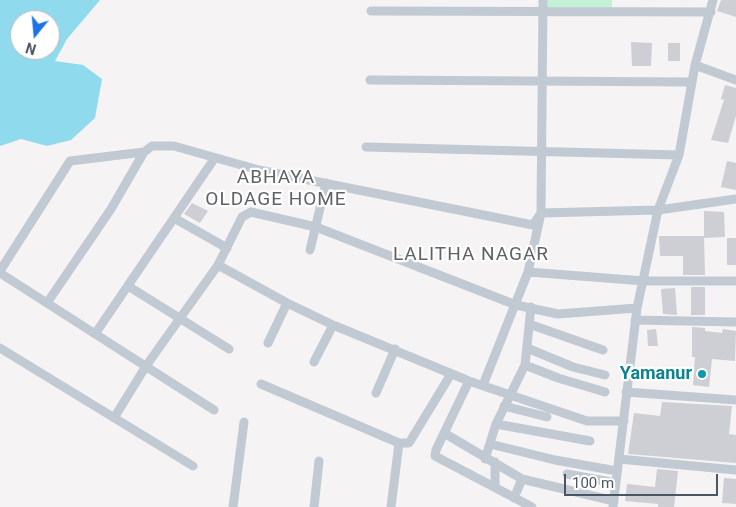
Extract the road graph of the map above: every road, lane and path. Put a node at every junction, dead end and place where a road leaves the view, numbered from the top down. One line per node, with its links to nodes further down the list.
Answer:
1 (543, 0): 3 (street)
2 (713, 0): 5 (street)
3 (543, 10): 4 (street); 5 (street); 9 (street)
4 (371, 11)
5 (711, 12): 6 (street)
6 (695, 65): 8 (street); 10 (street)
7 (370, 80): 9 (street)
8 (736, 80)
9 (544, 81): 10 (street); 12 (street)
10 (692, 82): 14 (street)
11 (366, 147): 12 (street)
12 (542, 151): 14 (street); 19 (street)
13 (144, 152): 15 (street); 25 (street); 30 (street)
14 (679, 155): 18 (street)
15 (214, 159): 16 (street); 20 (street)
16 (326, 182): 19 (street); 21 (street)
17 (736, 199): 18 (street)
18 (658, 210): 19 (street); 27 (street)
19 (541, 213): 26 (street)
20 (174, 218): 22 (street); 29 (street)
21 (316, 227): 22 (street); 23 (street); 32 (street)
22 (227, 248): 24 (street)
23 (310, 250)
24 (218, 265): 31 (street); 35 (street)
25 (0, 272): 30 (street)
26 (528, 272): 27 (street); 32 (street)
27 (644, 281): 28 (street); 34 (street)
28 (736, 281)
29 (128, 286): 35 (street); 40 (street)
30 (47, 303): 40 (street)
31 (287, 303): 39 (street); 41 (street)
32 (516, 305): 33 (street); 54 (street)
33 (530, 308): 34 (street); 38 (street)
34 (637, 308): 36 (street)
35 (180, 318): 44 (street); 49 (street)
36 (636, 320): 37 (street); 56 (street)
37 (736, 322)
38 (529, 324): 43 (street); 46 (street)
39 (333, 325): 45 (street); 47 (street)
40 (95, 334): 49 (street)
41 (268, 343)
42 (0, 348): 63 (street)
43 (527, 348): 48 (street); 51 (street)
44 (229, 349)
45 (394, 349): 50 (street); 57 (street)
46 (603, 350)
47 (314, 362)
48 (524, 365): 55 (street); 58 (street)
49 (146, 366): 61 (street); 63 (street)
50 (451, 374): 52 (street); 69 (street)
51 (605, 375)
52 (470, 382): 54 (street); 67 (street)
53 (261, 384): 69 (street)
54 (483, 385): 58 (street)
55 (605, 392)
56 (626, 392): 59 (street); 64 (street)
57 (376, 393)
58 (510, 394): 60 (street); 64 (street)
59 (736, 400)
60 (504, 406): 62 (street); 66 (street)
61 (214, 410)
62 (547, 417)
63 (114, 418): 75 (street)
64 (624, 421): 72 (street)
65 (244, 422): 84 (street)
66 (496, 424): 68 (street); 70 (street)
67 (444, 433): 71 (street); 81 (street)
68 (590, 442)
69 (399, 443): 86 (street)
70 (490, 444): 71 (street); 77 (street)
71 (485, 459): 74 (street)
72 (618, 459): 76 (street); 77 (street)
73 (319, 461): 85 (street)
74 (495, 462): 79 (street); 81 (street)
75 (193, 466)
76 (736, 470)
77 (617, 471): 80 (street)
78 (567, 474): 80 (street)
79 (522, 479): 82 (street); 83 (street)
80 (616, 483): 83 (street)
81 (495, 487): 82 (street)
82 (514, 498): 87 (street)
83 (613, 504)
84 (234, 507)
85 (314, 507)
86 (391, 507)
87 (532, 507)

